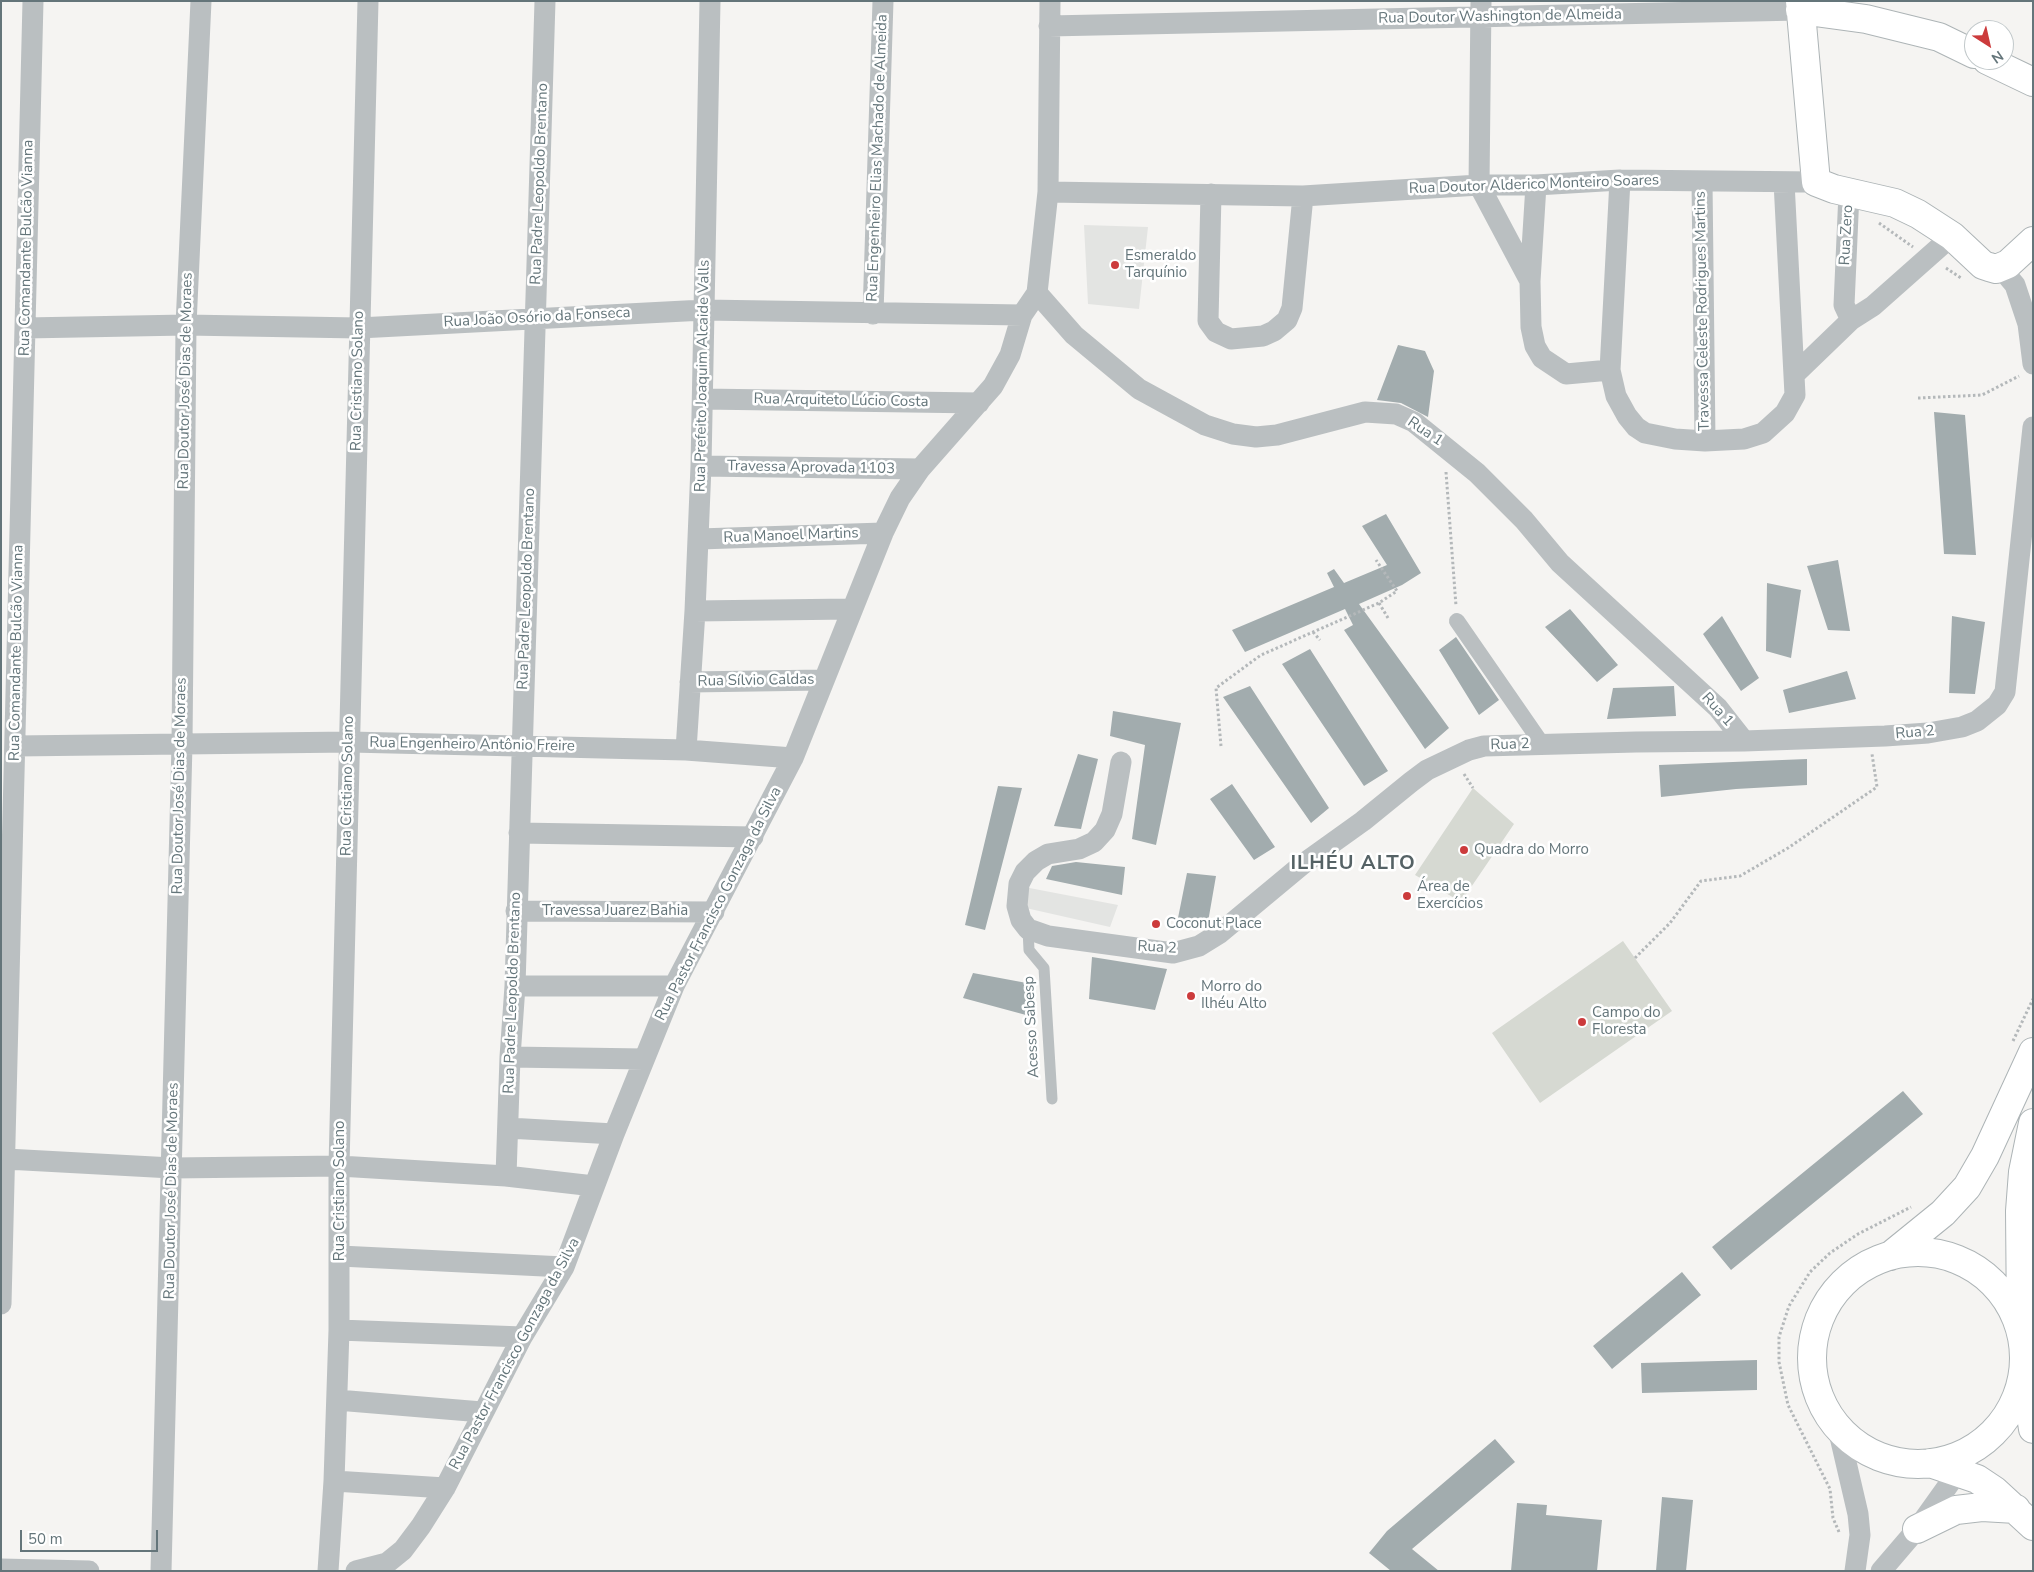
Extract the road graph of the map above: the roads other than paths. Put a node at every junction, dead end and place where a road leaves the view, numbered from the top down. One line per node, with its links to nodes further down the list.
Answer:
1 (33, 1): 35 (street, Rua Comandante Bulcão Vianna)
2 (201, 1): 34 (street, Rua Doutor José Dias de Moraes)
3 (368, 1): 36 (street, Rua Cristiano Solano)
4 (545, 1): 32 (street, Rua Padre Leopoldo Brentano)
5 (710, 1): 29 (street, Rua Prefeito Joaquim Alcaide Valls)
6 (883, 1): 30 (street, Rua Engenheiro Elias Machado de Almeida)
7 (1050, 1): 10 (street)
8 (1800, 6): 9 (street, Rua Doutor Washington de Almeida); 11 (main road, Rua Doutor Washington de Almeida); 17 (main road)
9 (1481, 10): 10 (street, Rua Doutor Washington de Almeida); 18 (street)
10 (1049, 26): 20 (street)
11 (1964, 49)
12 (2008, 70): 13 (main road)
13 (2033, 82)
14 (1620, 180): 15 (street, Rua Doutor Alderico Monteiro Soares); 19 (street, Rua Doutor Alderico Monteiro Soares); 38 (street)
15 (1702, 180): 16 (street, Rua Doutor Alderico Monteiro Soares); 43 (street, Travessa Celeste Rodrigues Martins)
16 (1784, 182): 17 (street, Rua Doutor Alderico Monteiro Soares); 39 (street)
17 (1816, 182): 21 (main road, Rua Doutor Alderico Monteiro Soares)
18 (1479, 185): 19 (street, Rua Doutor Alderico Monteiro Soares); 23 (street, Rua Doutor Alderico Monteiro Soares); 27 (street)
19 (1536, 185): 27 (street)
20 (1048, 192): 22 (street, Rua Doutor Alderico Monteiro Soares); 28 (street)
21 (1849, 193): 24 (main road, Rua Doutor Alderico Monteiro Soares); 33 (street, Rua Zero)
22 (1211, 194): 23 (street, Rua Doutor Alderico Monteiro Soares); 23 (street)
23 (1303, 196)
24 (1952, 236): 26 (main road, Rua Doutor Alderico Monteiro Soares); 33 (street)
25 (2033, 241): 26 (main road)
26 (1996, 268): 37 (street)
27 (1530, 281): 38 (street)
28 (1037, 293): 31 (street); 53 (street, Rua 1)
29 (704, 310): 30 (street, Rua João Osório da Fonseca); 32 (street, Rua João Osório da Fonseca); 40 (street, Rua Prefeito Joaquim Alcaide Valls)
30 (873, 314): 31 (street, Rua João Osório da Fonseca)
31 (1022, 315): 41 (street, Rua Pastor Francisco Gonzaga da Silva)
32 (536, 318): 36 (street, Rua João Osório da Fonseca); 58 (street, Rua Padre Leopoldo Brentano)
33 (1851, 320): 39 (street)
34 (186, 325): 35 (street, Rua João Osório da Fonseca); 36 (street, Rua João Osório da Fonseca); 55 (street, Rua Doutor José Dias de Moraes)
35 (25, 328): 57 (street, Rua Comandante Bulcão Vianna)
36 (359, 328): 54 (street, Rua Cristiano Solano)
37 (2029, 369)
38 (1610, 370): 43 (street)
39 (1794, 375): 43 (street)
40 (703, 399): 41 (street, Rua Arquiteto Lúcio Costa); 44 (street, Rua Prefeito Joaquim Alcaide Valls)
41 (979, 404): 45 (street, Rua Pastor Francisco Gonzaga da Silva)
42 (2033, 427): 53 (street, Rua 2)
43 (1705, 441)
44 (701, 466): 45 (street, Travessa Aprovada 1103); 47 (street, Rua Prefeito Joaquim Alcaide Valls)
45 (920, 469): 46 (street, Rua Pastor Francisco Gonzaga da Silva)
46 (883, 533): 47 (street, Rua Manoel Martins); 48 (street, Rua Pastor Francisco Gonzaga da Silva)
47 (699, 539): 49 (street, Rua Prefeito Joaquim Alcaide Valls)
48 (850, 610): 49 (street); 51 (street, Rua Pastor Francisco Gonzaga da Silva)
49 (695, 611): 52 (street, Rua Prefeito Joaquim Alcaide Valls)
50 (1457, 621): 56 (street)
51 (822, 680): 52 (street, Rua Sílvio Caldas); 60 (street, Rua Pastor Francisco Gonzaga da Silva)
52 (690, 682): 59 (street, Rua Prefeito Joaquim Alcaide Valls)
53 (1744, 741): 56 (street, Rua 2)
54 (350, 742): 55 (street, Rua Engenheiro Antônio Freire); 58 (street, Rua Engenheiro Antônio Freire); 77 (street, Rua Cristiano Solano)
55 (182, 744): 57 (street, Rua Engenheiro Antônio Freire); 78 (street, Rua Doutor José Dias de Moraes)
56 (1542, 744): 66 (street, Rua 2)
57 (8, 746): 76 (street, Rua Comandante Bulcão Vianna)
58 (522, 747): 59 (street, Rua Engenheiro Antônio Freire); 62 (street, Rua Padre Leopoldo Brentano)
59 (686, 750): 60 (street, Rua Engenheiro Antônio Freire)
60 (793, 758): 63 (street, Rua Pastor Francisco Gonzaga da Silva)
61 (1121, 762): 66 (street)
62 (518, 833): 63 (street); 64 (street, Rua Padre Leopoldo Brentano)
63 (753, 837): 65 (street, Rua Pastor Francisco Gonzaga da Silva)
64 (516, 911): 65 (street, Travessa Juarez Bahia); 67 (street, Rua Padre Leopoldo Brentano)
65 (714, 912): 68 (street, Rua Pastor Francisco Gonzaga da Silva)
66 (1028, 929): 72 (lane, Acesso Sabesp)
67 (515, 986): 68 (street); 70 (street, Rua Padre Leopoldo Brentano)
68 (674, 986): 71 (street, Rua Pastor Francisco Gonzaga da Silva)
69 (2022, 1049): 82 (main road)
70 (510, 1057): 71 (street); 74 (street, Rua Padre Leopoldo Brentano)
71 (644, 1059): 75 (street, Rua Pastor Francisco Gonzaga da Silva)
72 (1052, 1099)
73 (2033, 1123): 86 (main road)
74 (508, 1128): 75 (street); 79 (street, Rua Padre Leopoldo Brentano)
75 (614, 1134): 80 (street, Rua Pastor Francisco Gonzaga da Silva)
76 (6, 1158): 78 (street); 84 (street, Rua Comandante Bulcão Vianna)
77 (339, 1166): 78 (street); 79 (street); 81 (street, Rua Cristiano Solano)
78 (172, 1168): 103 (street, Rua Doutor José Dias de Moraes)
79 (506, 1176): 80 (street)
80 (594, 1186): 83 (street, Rua Pastor Francisco Gonzaga da Silva)
81 (340, 1256): 83 (street); 85 (street, Rua Cristiano Solano)
82 (1890, 1256): 86 (main road); 91 (main road)
83 (564, 1267): 87 (street, Rua Pastor Francisco Gonzaga da Silva)
84 (1, 1304)
85 (339, 1330): 87 (street); 89 (street, Rua Cristiano Solano)
86 (2021, 1333): 88 (main road)
87 (522, 1337): 90 (street, Rua Pastor Francisco Gonzaga da Silva)
88 (2024, 1367): 92 (main road); 93 (main road)
89 (337, 1400): 90 (street); 96 (street, Rua Cristiano Solano)
90 (482, 1412): 97 (street, Rua Pastor Francisco Gonzaga da Silva)
91 (1838, 1428): 94 (main road); 105 (street)
92 (2033, 1429)
93 (1977, 1445): 94 (main road); 95 (street)
94 (1930, 1463): 95 (main road)
95 (1967, 1475): 98 (main road); 99 (street)
96 (334, 1481): 97 (street); 104 (street, Rua Cristiano Solano)
97 (445, 1488): 101 (street, Rua Pastor Francisco Gonzaga da Silva)
98 (2024, 1517): 99 (main road)
99 (1916, 1529): 106 (street)
100 (1, 1569): 102 (street)
101 (364, 1569)
102 (89, 1571)
103 (161, 1571)
104 (328, 1571)
105 (1855, 1571)
106 (1881, 1571)

